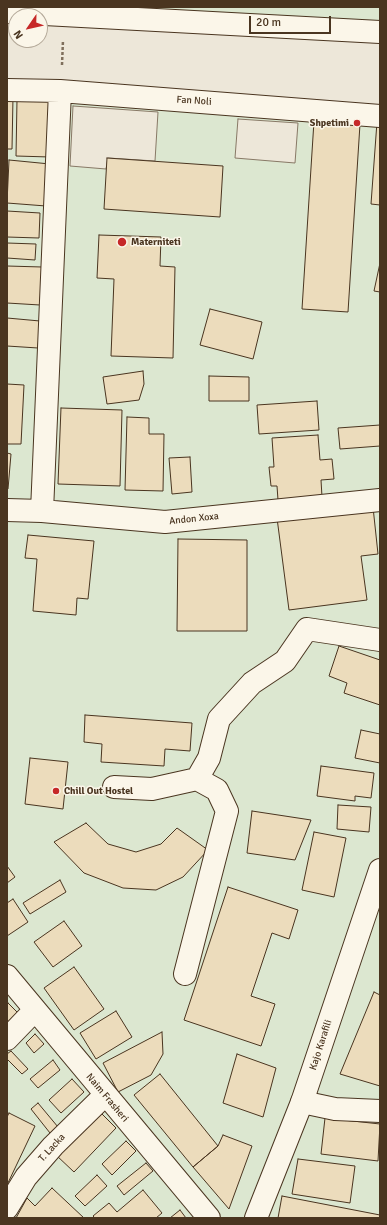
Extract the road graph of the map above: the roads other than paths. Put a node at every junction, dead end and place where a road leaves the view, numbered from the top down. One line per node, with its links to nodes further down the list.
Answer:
1 (65, 10): 2 (street); 3 (street)
2 (7, 12)
3 (380, 32)
4 (7, 90): 5 (street, Fan Noli)
5 (60, 91): 6 (street, Fan Noli); 9 (street)
6 (380, 116)
7 (380, 500): 9 (street, Andon Xoxa)
8 (7, 510): 9 (street, Andon Xoxa)
9 (42, 511)
10 (380, 640): 11 (street)
11 (198, 779): 12 (street); 14 (street)
12 (114, 788)
13 (380, 870): 19 (street, Kajo Karafili)
14 (185, 974)
15 (7, 976): 16 (street, Naim Frasheri)
16 (34, 1011): 17 (street); 18 (street, Naim Frasheri)
17 (7, 1039)
18 (105, 1095): 21 (street, T. Lacka); 22 (street, Naim Frasheri)
19 (302, 1102): 20 (street); 23 (street, Kajo Karafili)
20 (380, 1111)
21 (7, 1208)
22 (208, 1218)
23 (256, 1218)

